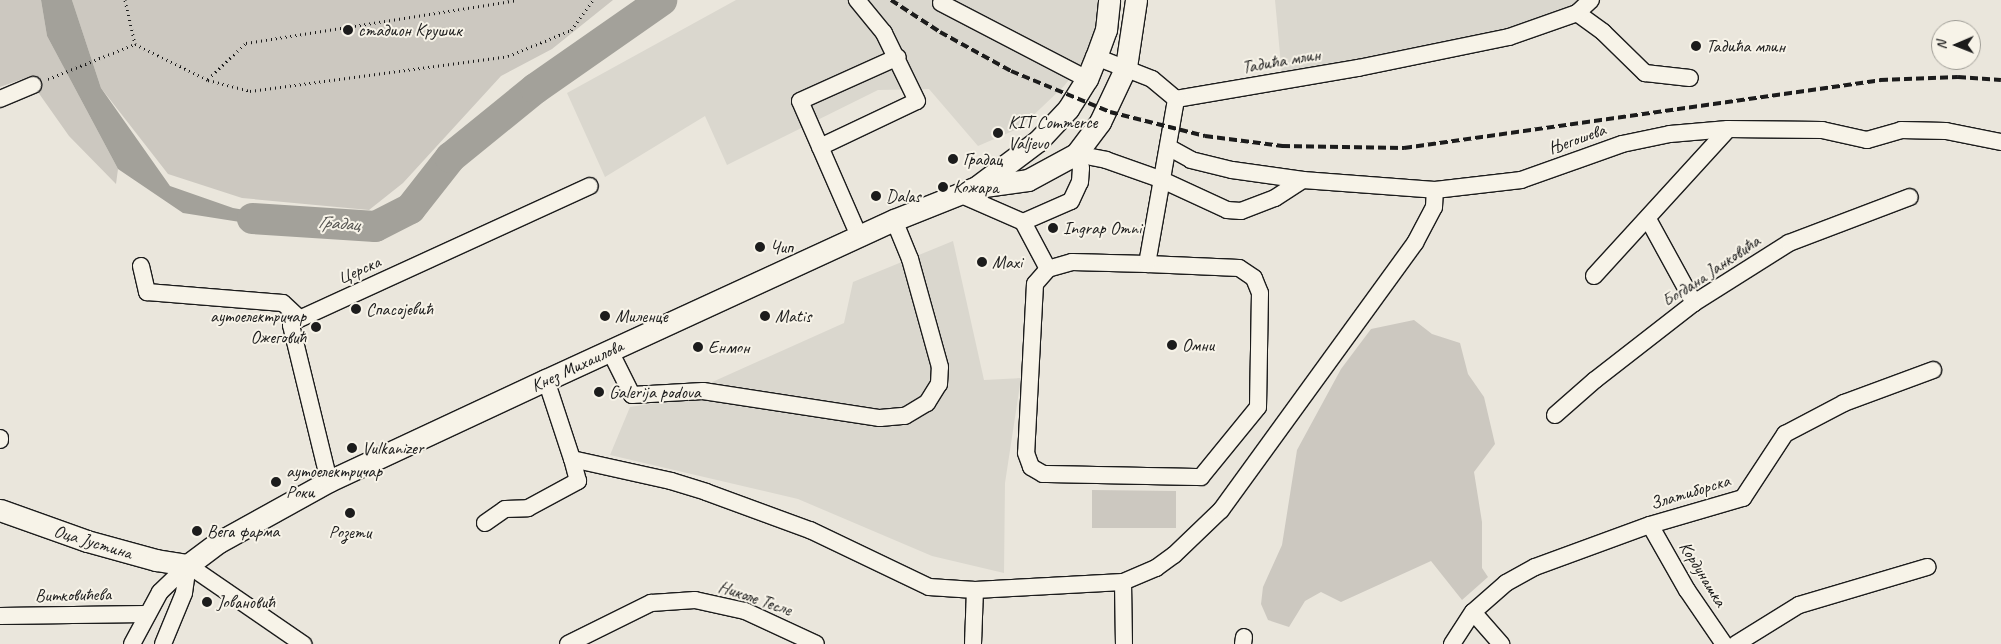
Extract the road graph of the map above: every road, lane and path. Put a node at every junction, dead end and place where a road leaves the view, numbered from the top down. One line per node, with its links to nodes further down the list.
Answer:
1 (125, 0): 10 (path)
2 (518, 0): 16 (path)
3 (593, 0): 16 (path)
4 (857, 0): 11 (street)
5 (1109, 0): 12 (main road, Кнез Михаилова)
6 (1136, 0): 13 (main road, Кнез Михаилова)
7 (1591, 0): 9 (street, Тадића млин)
8 (941, 3): 15 (street)
9 (1577, 13): 14 (street); 19 (street, Тадића млин)
10 (135, 44): 16 (path); 17 (path)
11 (898, 57): 22 (street); 22 (street)
12 (1096, 57): 13 (street); 15 (main road, Кнез Михаилова)
13 (1126, 67): 19 (street); 24 (main road, Кнез Михаилова)
14 (1690, 78)
15 (1087, 79): 28 (main road, Кнез Михаилова)
16 (208, 80)
17 (33, 85): 18 (street)
18 (0, 99)
19 (1176, 99): 23 (street)
20 (1728, 130): 21 (street, Његошева); 29 (street, Његошева); 31 (street)
21 (2001, 142)
22 (820, 147): 34 (street)
23 (1168, 147): 25 (street); 26 (street, Његошева)
24 (1076, 154): 25 (street); 28 (main road, Кнез Михаилова); 33 (street)
25 (1160, 179): 26 (street); 35 (street)
26 (1302, 180): 29 (street, Његошева)
27 (590, 186): 40 (street, Церска)
28 (968, 190): 32 (main road, Кнез Михаилова); 33 (street)
29 (1435, 190): 52 (street)
30 (1910, 197): 39 (street, Богдана Јанковића)
31 (1648, 219): 38 (street); 39 (street)
32 (894, 220): 34 (main road, Кнез Михаилова); 41 (street)
33 (1023, 222): 37 (street)
34 (859, 236): 41 (main road, Кнез Михаилова)
35 (1147, 264): 37 (street); 37 (street)
36 (141, 266): 40 (street)
37 (1048, 268)
38 (1594, 276)
39 (1694, 303): 44 (street, Богдана Јанковића)
40 (299, 318): 46 (street)
41 (610, 351): 43 (main road, Кнез Михаилова)
42 (1933, 370): 49 (street, Златиборска)
43 (546, 380): 45 (street); 46 (main road, Кнез Михаилова)
44 (1556, 415)
45 (572, 459): 48 (street); 53 (street)
46 (329, 481): 50 (main road, Кнез Михаилова)
47 (0, 510): 50 (main road, Оца Јустина)
48 (485, 523)
49 (1650, 525): 54 (street, Златиборска); 66 (street, Кордунашка)
50 (188, 565): 55 (street, Кнез Михаилова); 58 (street); 59 (street)
51 (1927, 566): 67 (street)
52 (1123, 582): 53 (street); 63 (street)
53 (974, 590): 62 (street)
54 (1472, 612): 64 (street, Златиборска); 65 (street)
55 (146, 614): 56 (street, Витковићева); 57 (street, Кнез Михаилова)
56 (0, 616)
57 (132, 644)
58 (163, 644)
59 (303, 644)
60 (568, 644): 61 (street, Николе Тесле)
61 (816, 644)
62 (974, 644)
63 (1124, 644)
64 (1452, 644)
65 (1501, 644)
66 (1724, 644)
67 (1736, 644)

